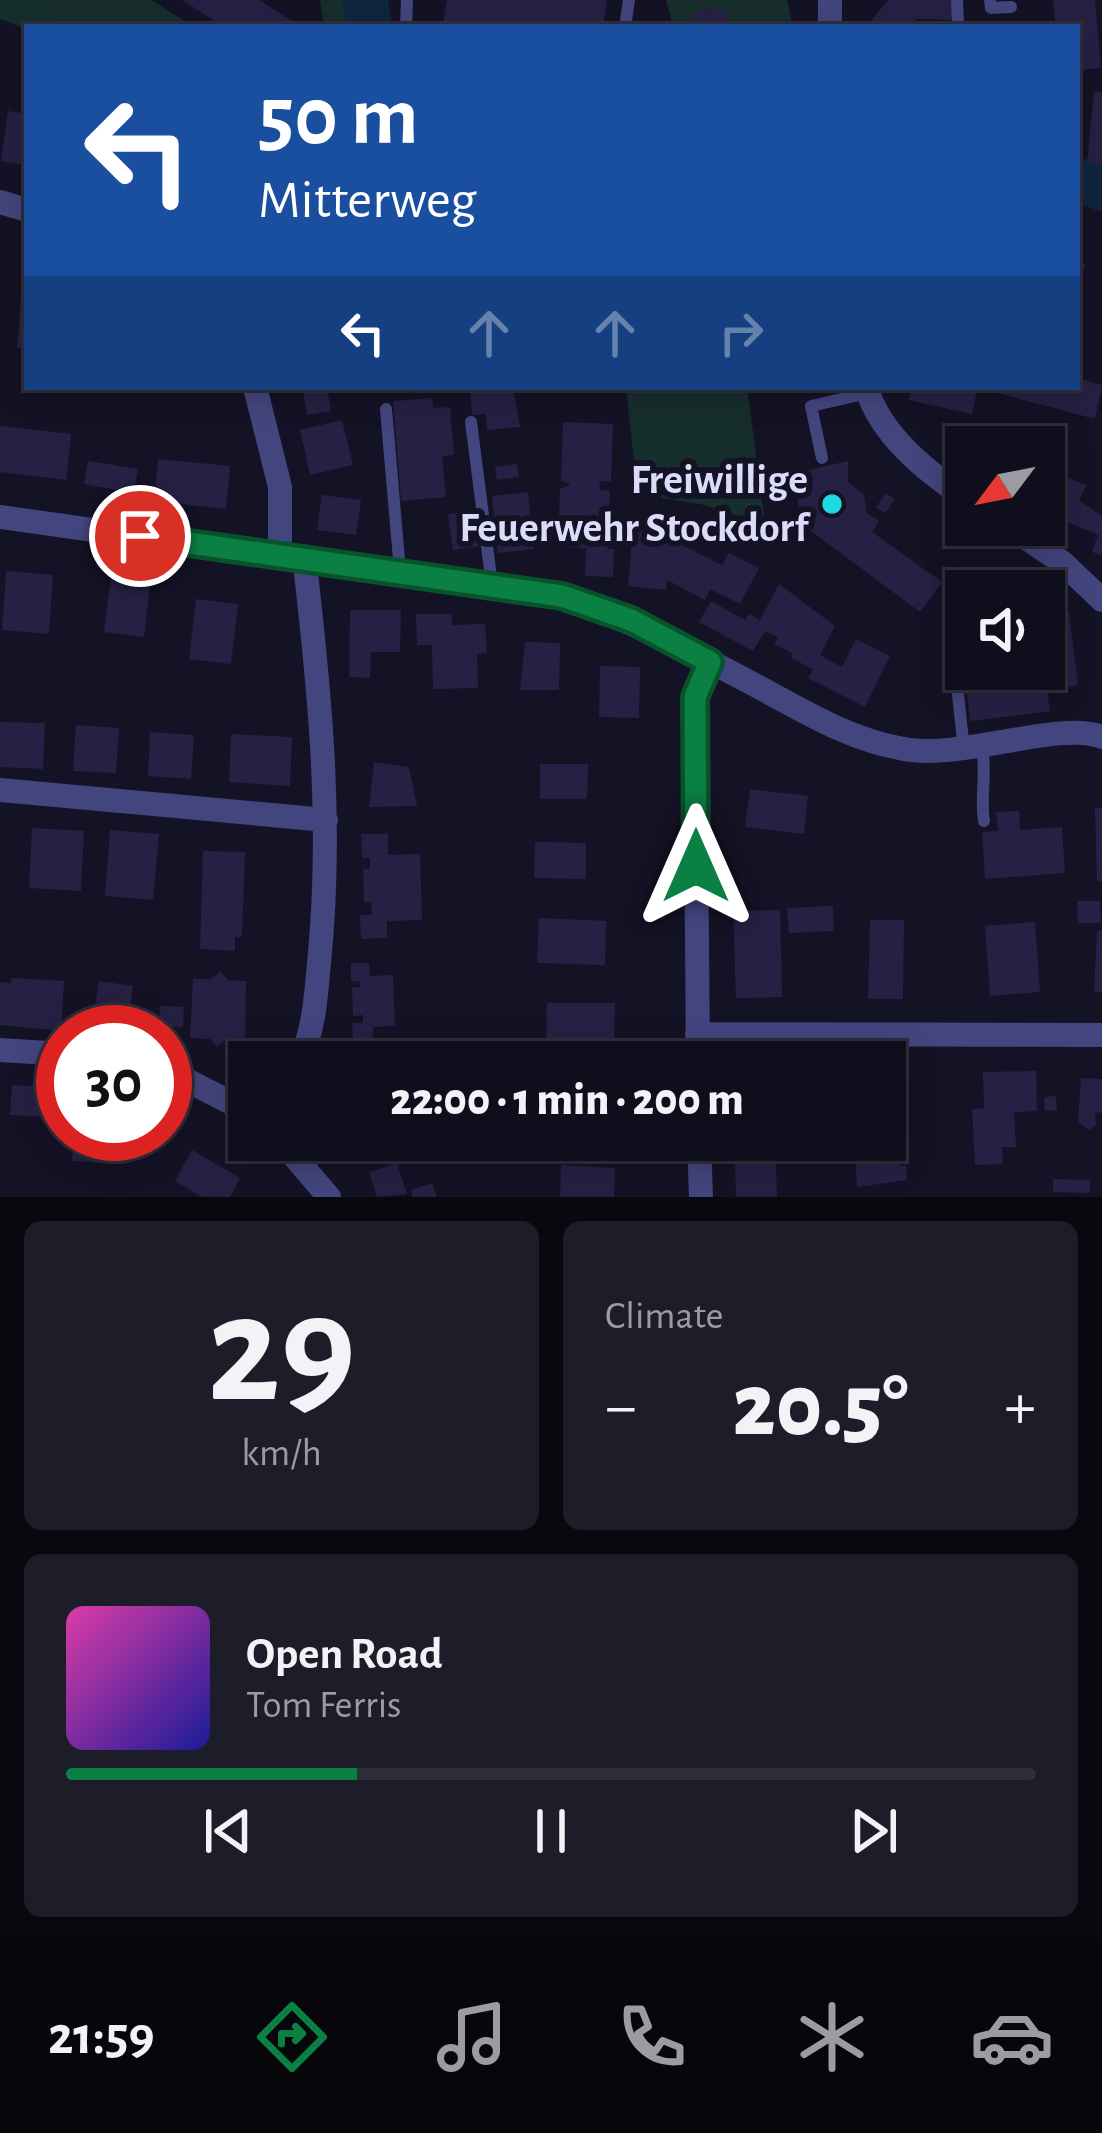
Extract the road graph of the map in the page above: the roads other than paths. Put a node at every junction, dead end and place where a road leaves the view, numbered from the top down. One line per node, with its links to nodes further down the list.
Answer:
1 (957, 0): 4 (lane)
2 (990, 0): 3 (lane)
3 (1011, 7)
4 (958, 22)
5 (256, 390): 13 (street)
6 (867, 390): 9 (lane); 10 (street)
7 (386, 409): 14 (lane)
8 (472, 422): 15 (lane)
9 (822, 458)
10 (945, 484)
11 (0, 518): 13 (street)
12 (1038, 546): 16 (street)
13 (292, 555): 14 (street); 23 (street)
14 (400, 571): 15 (street)
15 (492, 585): 17 (street)
16 (1102, 600)
17 (710, 662): 21 (street); 25 (street)
18 (959, 690): 21 (lane)
19 (1102, 708): 20 (street)
20 (1092, 733): 21 (street)
21 (973, 750): 24 (lane)
22 (0, 790): 23 (street)
23 (326, 820): 27 (street)
24 (984, 820)
25 (697, 1034): 26 (street); 28 (street)
26 (1102, 1035)
27 (304, 1041)
28 (697, 1041)
29 (0, 1050): 30 (street)
30 (36, 1052)
31 (192, 1083): 32 (street)
32 (228, 1101)
33 (298, 1161): 35 (street)
34 (699, 1161): 36 (street)
35 (329, 1197)
36 (700, 1197)

